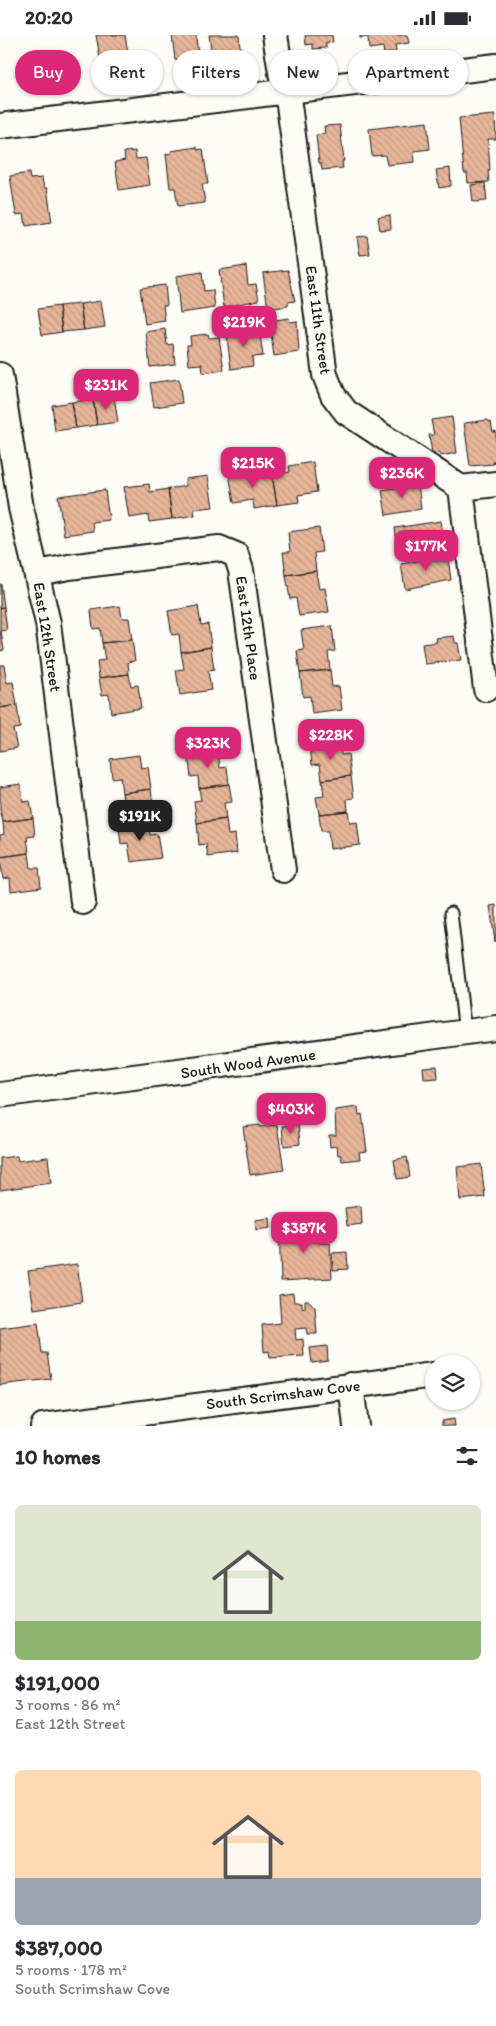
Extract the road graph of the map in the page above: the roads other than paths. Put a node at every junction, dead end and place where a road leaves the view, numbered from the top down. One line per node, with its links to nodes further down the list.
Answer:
1 (276, 35): 2 (street, East 11th Street)
2 (278, 50)
3 (496, 66): 4 (street)
4 (338, 84)
5 (269, 92): 7 (street)
6 (286, 95): 10 (street, East 11th Street)
7 (0, 126)
8 (0, 375): 11 (street, East 12th Street)
9 (496, 484): 10 (street)
10 (461, 488): 12 (street)
11 (38, 573): 14 (street, East 12th Place); 15 (street, East 12th Street)
12 (489, 646): 13 (street)
13 (486, 689)
14 (283, 871)
15 (83, 901)
16 (451, 913): 18 (lane)
17 (496, 1028): 18 (street, South Wood Avenue)
18 (465, 1033): 19 (street, South Wood Avenue)
19 (0, 1095)
20 (425, 1376): 21 (street, South Scrimshaw Cove)
21 (351, 1385): 22 (street, South Scrimshaw Cove); 23 (street)
22 (43, 1426)
23 (356, 1426)

